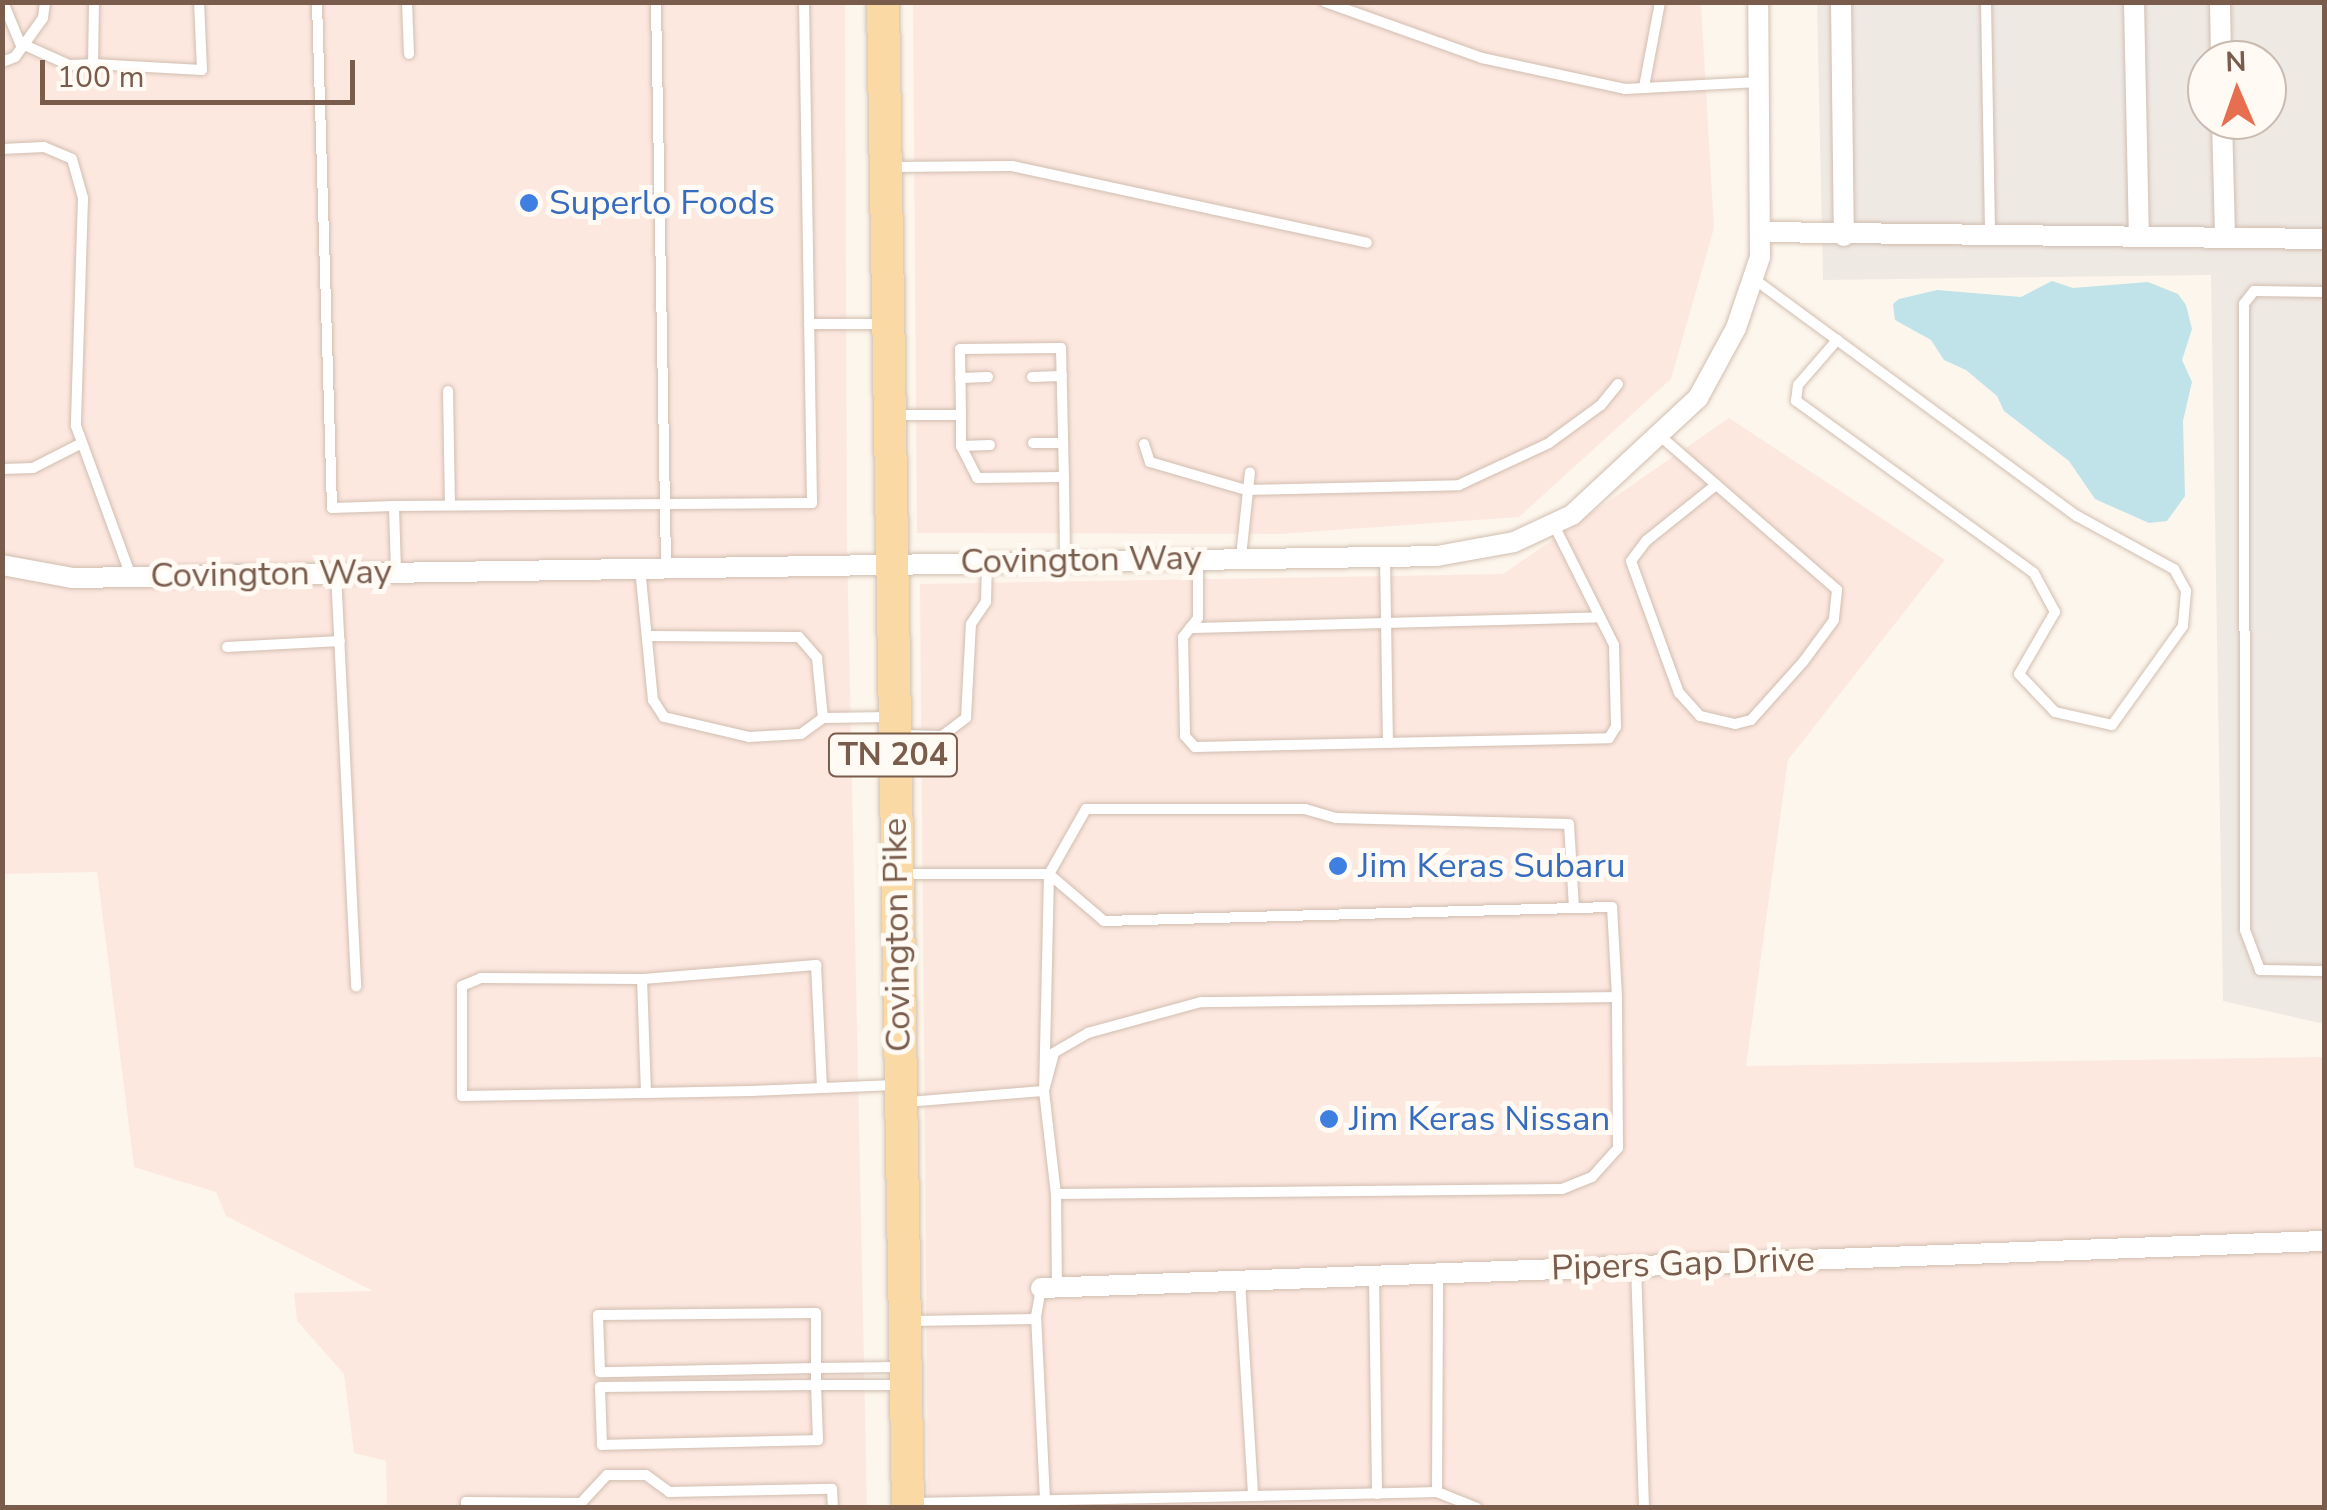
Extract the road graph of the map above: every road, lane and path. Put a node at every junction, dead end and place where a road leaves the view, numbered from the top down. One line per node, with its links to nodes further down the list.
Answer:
1 (3, 2): 18 (lane)
2 (45, 2): 18 (lane)
3 (94, 2): 21 (lane)
4 (199, 2): 21 (lane)
5 (317, 2): 61 (lane)
6 (407, 2): 19 (lane)
7 (656, 2): 59 (lane)
8 (804, 2): 36 (lane)
9 (883, 2): 26 (main road, Covington Pike / TN 204)
10 (1325, 2): 23 (lane)
11 (1660, 2): 23 (lane)
12 (1758, 2): 22 (street, Covington Way)
13 (1841, 2): 29 (street)
14 (1986, 2): 30 (lane)
15 (2134, 2): 28 (street)
16 (2220, 2): 17 (street)
17 (2221, 40)
18 (20, 43): 20 (lane); 21 (lane)
19 (408, 54)
20 (2, 62)
21 (93, 64)
22 (1759, 82): 23 (lane); 27 (street, Covington Way)
23 (1644, 87)
24 (2223, 140): 31 (street)
25 (2, 149): 48 (lane)
26 (885, 167): 33 (lane); 37 (main road, Covington Pike / TN 204)
27 (1760, 232): 29 (street); 34 (street, Covington Way)
28 (2139, 235): 30 (street); 31 (street)
29 (1844, 236): 30 (street)
30 (1990, 236)
31 (2225, 238): 32 (street)
32 (2324, 239)
33 (1367, 243)
34 (1753, 278): 38 (lane); 47 (street, Covington Way)
35 (2324, 292): 87 (lane)
36 (809, 324): 37 (lane); 59 (lane)
37 (887, 324): 46 (main road, Covington Pike / TN 204)
38 (1837, 340): 38 (lane)
39 (1062, 376): 41 (lane); 42 (lane); 50 (lane)
40 (988, 377): 42 (lane)
41 (1032, 377)
42 (960, 378): 45 (lane)
43 (1618, 384): 58 (lane)
44 (448, 392): 60 (lane)
45 (961, 414): 46 (lane); 53 (lane)
46 (888, 415): 68 (main road, Covington Pike / TN 204)
47 (1658, 434): 57 (lane); 62 (street, Covington Way)
48 (82, 443): 54 (lane); 74 (lane)
49 (1034, 443): 50 (lane)
50 (1063, 443): 56 (lane)
51 (1144, 444): 58 (lane)
52 (990, 445): 53 (lane)
53 (961, 446): 56 (lane)
54 (2, 469)
55 (1250, 472): 58 (lane)
56 (1064, 477): 66 (lane)
57 (1716, 485): 57 (lane)
58 (1246, 490): 65 (lane)
59 (664, 504): 60 (lane); 71 (lane)
60 (450, 505): 61 (lane)
61 (394, 506): 72 (lane)
62 (1555, 526): 63 (street, Covington Way); 75 (lane)
63 (1385, 556): 65 (street, Covington Way); 76 (lane)
64 (1198, 558): 65 (street, Covington Way); 66 (street, Covington Way); 77 (lane)
65 (1241, 558)
66 (1065, 560): 67 (street, Covington Way)
67 (987, 561): 68 (street, Covington Way); 82 (lane)
68 (889, 562): 71 (street, Covington Way); 82 (main road, Covington Pike / TN 204)
69 (2, 565): 74 (street, Covington Way)
70 (640, 566): 71 (street, Covington Way); 72 (street, Covington Way); 78 (lane)
71 (666, 566)
72 (396, 571): 73 (street, Covington Way)
73 (336, 572): 74 (street, Covington Way); 79 (lane)
74 (131, 576)
75 (1599, 617): 76 (lane); 83 (lane)
76 (1386, 623): 77 (lane); 83 (lane)
77 (1190, 628): 83 (lane)
78 (647, 636): 81 (lane); 81 (lane)
79 (340, 641): 80 (lane); 89 (lane)
80 (228, 648)
81 (823, 718): 82 (lane)
82 (893, 726): 84 (main road, Covington Pike / TN 204)
83 (1388, 743)
84 (896, 874): 85 (lane); 94 (main road, Covington Pike / TN 204)
85 (1050, 874): 86 (lane); 86 (lane); 92 (lane)
86 (1574, 908): 90 (lane)
87 (2324, 971)
88 (642, 979): 91 (lane); 93 (lane); 93 (lane)
89 (356, 987)
90 (1617, 998): 92 (lane); 95 (lane)
91 (822, 1088): 93 (lane); 94 (lane)
92 (1044, 1091): 94 (lane); 95 (lane)
93 (646, 1093)
94 (901, 1093): 103 (main road, Covington Pike / TN 204)
95 (1056, 1194): 101 (lane)
96 (2324, 1241): 97 (street, Pipers Gap Drive)
97 (1636, 1265): 98 (street, Pipers Gap Drive); 120 (lane)
98 (1438, 1273): 99 (street, Pipers Gap Drive); 109 (lane)
99 (1374, 1275): 100 (street, Pipers Gap Drive); 111 (lane)
100 (1240, 1280): 101 (street, Pipers Gap Drive); 112 (lane)
101 (1049, 1288): 102 (lane)
102 (1036, 1319): 103 (lane); 113 (lane)
103 (905, 1322): 106 (main road, Covington Pike / TN 204)
104 (816, 1368): 105 (lane); 105 (lane); 106 (lane); 107 (lane)
105 (600, 1372): 108 (lane)
106 (906, 1376): 107 (lane); 115 (main road, Covington Pike / TN 204)
107 (816, 1385): 108 (lane); 108 (lane)
108 (600, 1388)
109 (1437, 1492): 111 (lane); 119 (lane)
110 (684, 1493): 114 (lane); 117 (lane); 118 (lane)
111 (1377, 1494): 112 (lane)
112 (1252, 1496): 113 (lane)
113 (1044, 1500): 115 (lane)
114 (541, 1505): 116 (lane)
115 (908, 1506)
116 (466, 1508)
117 (684, 1508)
118 (833, 1508)
119 (1476, 1508)
120 (1644, 1508)

